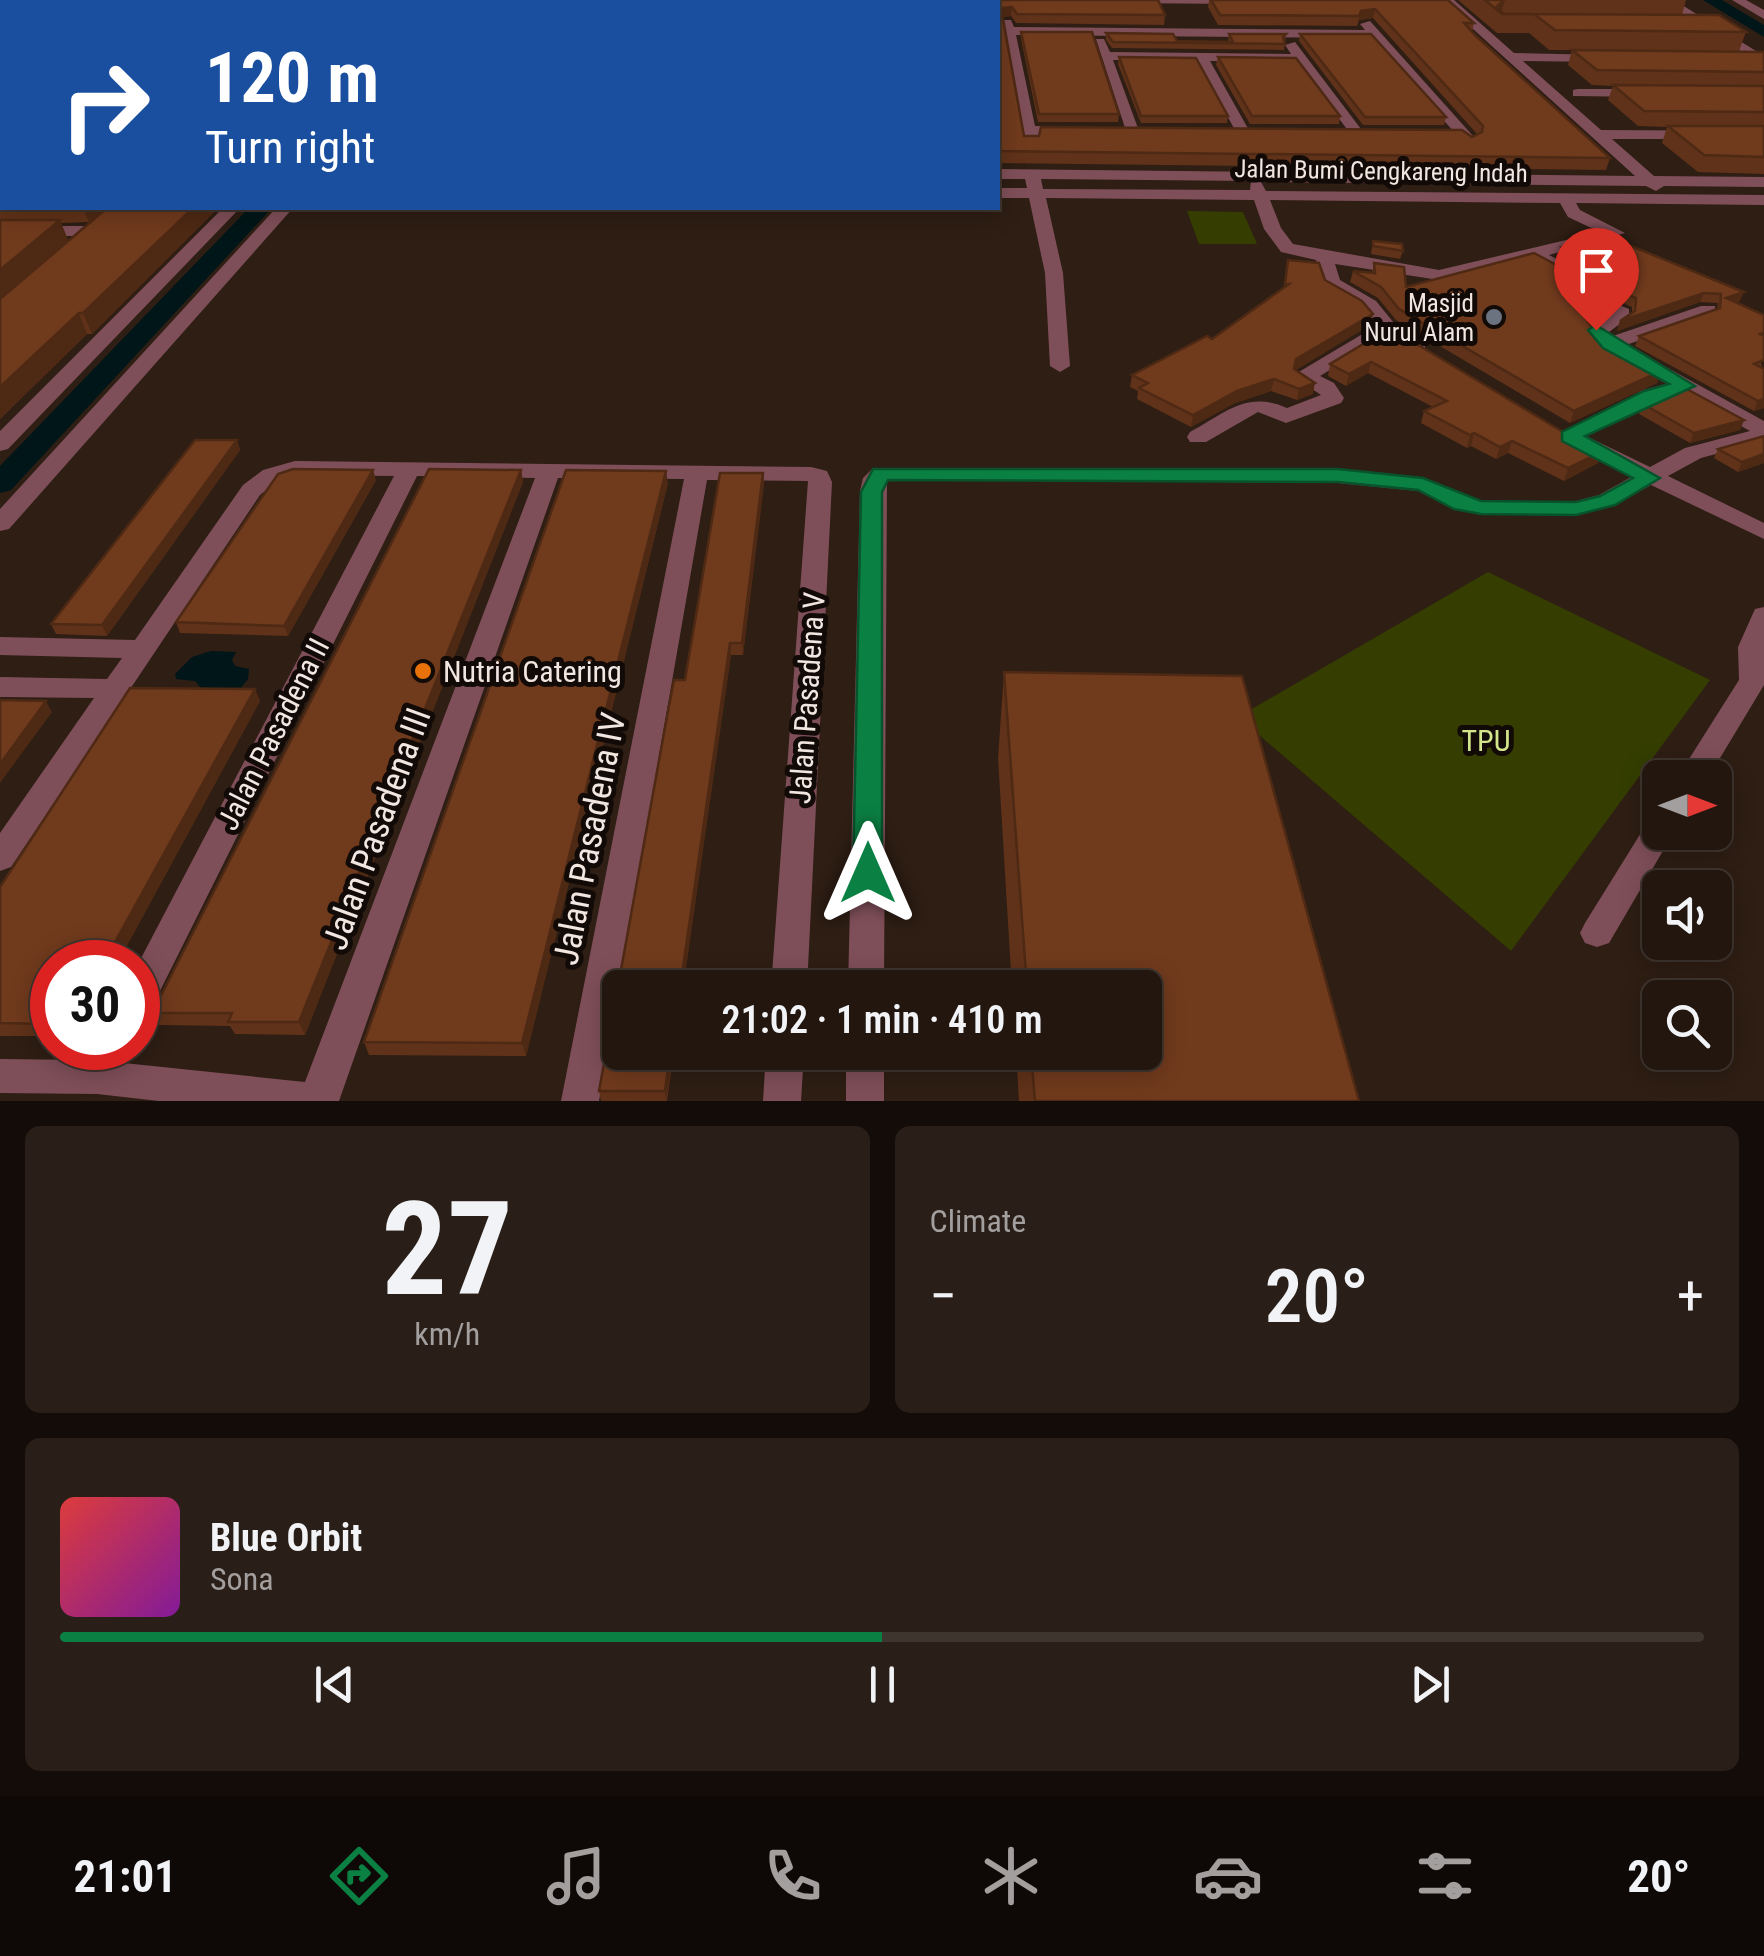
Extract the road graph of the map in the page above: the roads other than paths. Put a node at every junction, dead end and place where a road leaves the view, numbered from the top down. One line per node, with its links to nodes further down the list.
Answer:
1 (1118, 0): 2 (street)
2 (1174, 0): 3 (street); 15 (street)
3 (1188, 0): 8 (street); 16 (street)
4 (1666, 0): 12 (street)
5 (1680, 0): 6 (street)
6 (1693, 0): 13 (street)
7 (1738, 0): 10 (street)
8 (1263, 1)
9 (1442, 1): 21 (street)
10 (1764, 16)
11 (1689, 27): 12 (street)
12 (1708, 27): 13 (street); 20 (street)
13 (1736, 27): 20 (street)
14 (1096, 32): 15 (street); 18 (street); 27 (street)
15 (1190, 32): 16 (street)
16 (1206, 32): 17 (street)
17 (1282, 33): 22 (street); 35 (street)
18 (1106, 56): 19 (street); 28 (street)
19 (1201, 56): 22 (street); 30 (street)
20 (1763, 56): 24 (street)
21 (1510, 57): 23 (street); 36 (street)
22 (1300, 58): 33 (street)
23 (1611, 58)
24 (1721, 58)
25 (1578, 93): 26 (street)
26 (1668, 94)
27 (1098, 131)
28 (1150, 132)
29 (1225, 132): 30 (street)
30 (1243, 132): 31 (street)
31 (1262, 132)
32 (1338, 133): 33 (street)
33 (1356, 133): 34 (street)
34 (1374, 133)
35 (1446, 134)
36 (1597, 134): 37 (street); 40 (street)
37 (1764, 135)
38 (1000, 175): 42 (street)
39 (1252, 177): 40 (street); 42 (street); 44 (street)
40 (1650, 181): 41 (street); 46 (street)
41 (1764, 182)
42 (1034, 184): 43 (street, Jalan Bumi Cengkareng Indah); 44 (street, Jalan Bumi Cengkareng Indah); 59 (street)
43 (1000, 192)
44 (1262, 195): 45 (street, Jalan Bumi Cengkareng Indah); 54 (street)
45 (1565, 198): 46 (street, Jalan Bumi Cengkareng Indah); 53 (street)
46 (1670, 199): 47 (street, Jalan Bumi Cengkareng Indah)
47 (1764, 200)
48 (230, 210): 63 (street)
49 (284, 210): 68 (street)
50 (8, 231): 51 (street); 52 (street)
51 (0, 243)
52 (68, 254)
53 (1533, 254): 54 (street); 57 (street)
54 (1324, 258): 56 (street)
55 (1708, 310): 57 (street)
56 (1387, 328): 58 (street); 62 (street)
57 (1609, 344): 60 (street)
58 (1437, 357)
59 (1060, 366)
60 (1685, 386): 61 (street); 67 (street)
61 (1764, 432): 67 (street)
62 (1198, 437)
63 (0, 444)
64 (409, 469): 65 (street); 72 (street); 80 (street, Jalan Pasadena II)
65 (549, 471): 66 (street); 88 (street, Jalan Pasadena III)
66 (697, 472): 81 (street, Jalan Pasadena V); 89 (street, Jalan Pasadena IV)
67 (1649, 478): 69 (street); 82 (street)
68 (0, 524)
69 (1764, 532)
70 (1764, 616): 75 (street)
71 (14, 646): 72 (street); 73 (street)
72 (145, 649): 74 (street)
73 (0, 686): 74 (street)
74 (118, 688): 78 (street)
75 (1759, 690): 76 (street)
76 (1706, 760)
77 (1647, 850): 79 (street)
78 (0, 858)
79 (1596, 933)
80 (160, 955)
81 (790, 970)
82 (866, 970)
83 (45, 1070): 87 (street)
84 (148, 1070): 88 (street)
85 (784, 1070): 90 (street)
86 (865, 1070): 91 (street)
87 (0, 1076)
88 (319, 1101)
89 (580, 1101)
90 (782, 1101)
91 (865, 1101)

